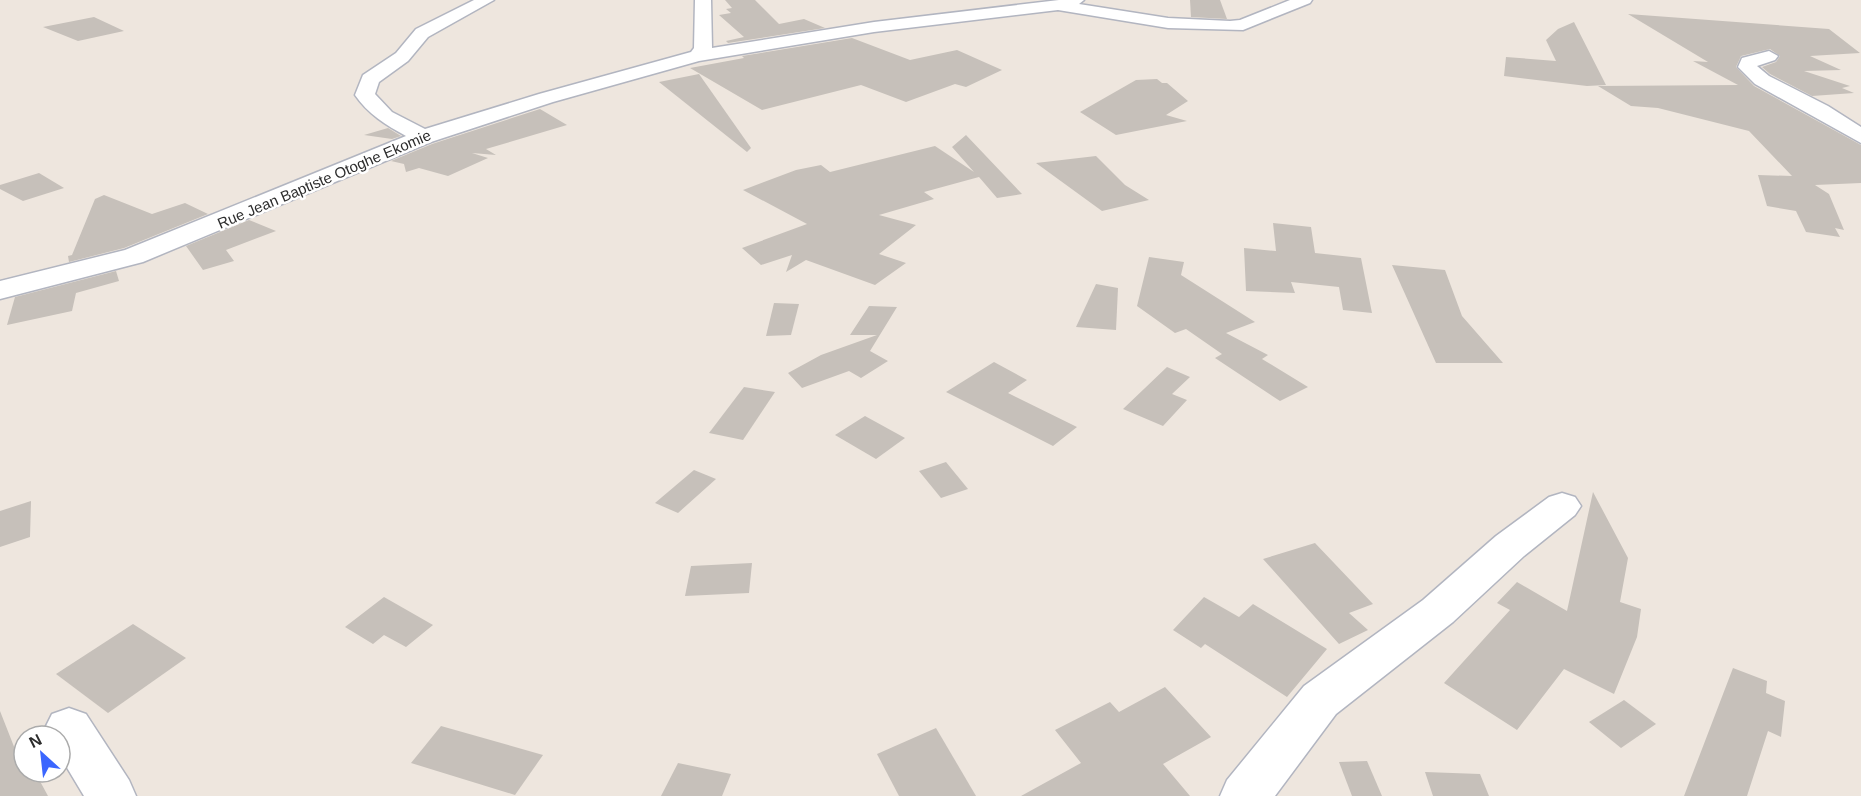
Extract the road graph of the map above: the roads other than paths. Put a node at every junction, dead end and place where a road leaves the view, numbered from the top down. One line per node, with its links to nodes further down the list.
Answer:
1 (486, 0): 8 (street)
2 (703, 0): 5 (street)
3 (1304, 0): 4 (street, Rue Jean Baptiste Otoghe Ekomie)
4 (1068, 3): 5 (street, Rue Jean Baptiste Otoghe Ekomie)
5 (698, 56): 8 (street, Rue Jean Baptiste Otoghe Ekomie)
6 (1768, 56): 7 (street)
7 (1861, 136)
8 (423, 137): 9 (street, Rue Jean Baptiste Otoghe Ekomie)
9 (0, 290)
10 (1562, 506): 13 (street)
11 (72, 733): 12 (street)
12 (111, 796)
13 (1245, 796)

